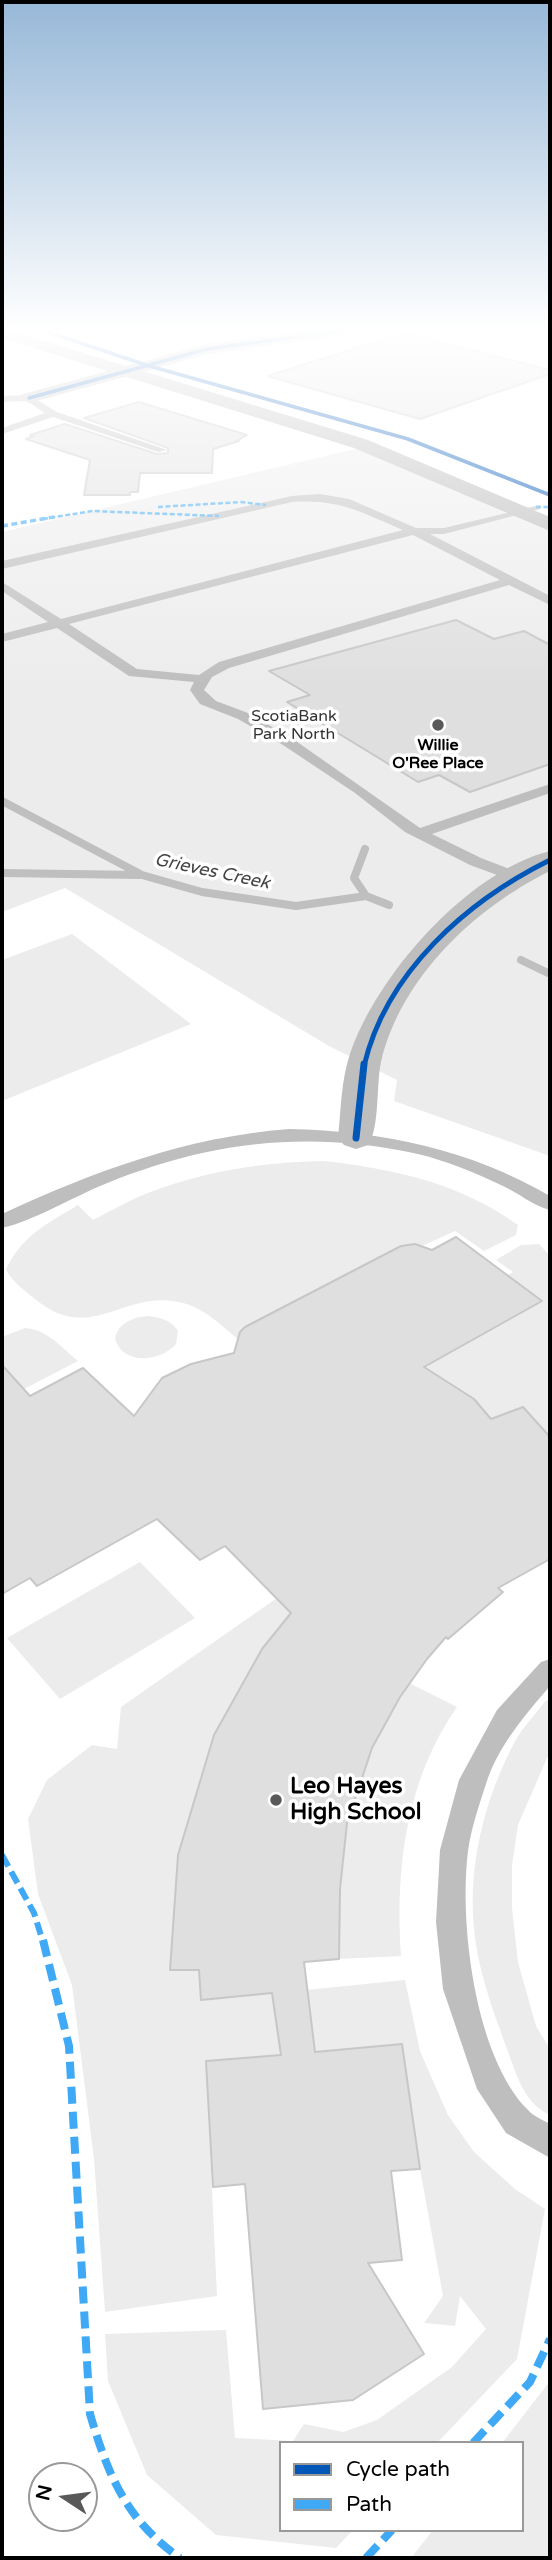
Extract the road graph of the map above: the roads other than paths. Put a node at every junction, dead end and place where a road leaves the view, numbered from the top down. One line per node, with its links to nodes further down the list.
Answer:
1 (154, 447): 4 (lane)
2 (369, 447): 5 (main road)
3 (376, 447): 5 (main road)
4 (162, 450)
5 (506, 504): 7 (main road); 8 (lane)
6 (438, 519): 8 (lane)
7 (550, 525)
8 (414, 531): 9 (lane); 10 (lane); 13 (lane)
9 (2, 565)
10 (509, 581): 12 (lane); 15 (lane)
11 (2, 586): 13 (lane)
12 (550, 601)
13 (57, 623): 14 (lane); 15 (lane)
14 (2, 638)
15 (201, 679): 17 (lane)
16 (550, 788): 17 (lane)
17 (420, 833): 19 (lane)
18 (550, 860): 19 (street)
19 (514, 876): 20 (street)
20 (356, 1138): 21 (lane); 22 (lane)
21 (550, 1204)
22 (2, 1222)
23 (550, 1669): 24 (lane)
24 (550, 2142)

